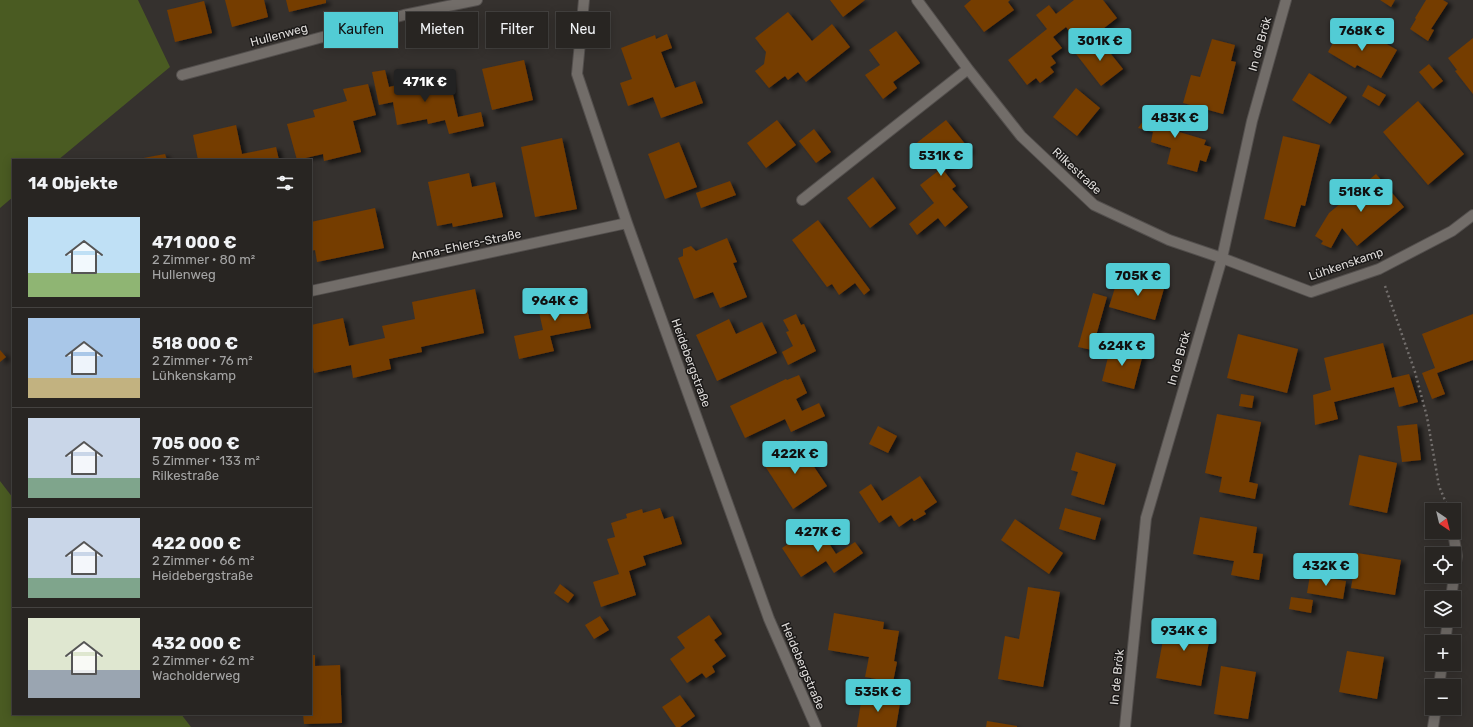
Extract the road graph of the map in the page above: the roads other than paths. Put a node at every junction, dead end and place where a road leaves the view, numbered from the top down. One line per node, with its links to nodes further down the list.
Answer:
1 (477, 0): 6 (street, Hullenweg)
2 (584, 0): 9 (street, Heidebergstraße)
3 (917, 0): 5 (street, Rilkestraße)
4 (1286, 0): 10 (street, In de Brök)
5 (968, 69): 7 (street); 10 (street, Rilkestraße)
6 (182, 75)
7 (802, 200)
8 (1473, 214): 10 (street, Lühkenskamp)
9 (627, 223): 11 (street, Anna-Ehlers-Straße); 13 (street, Heidebergstraße)
10 (1222, 258): 14 (street, In de Brök)
11 (312, 291)
12 (1435, 715): 15 (street)
13 (816, 727)
14 (1125, 727)
15 (1433, 727)

